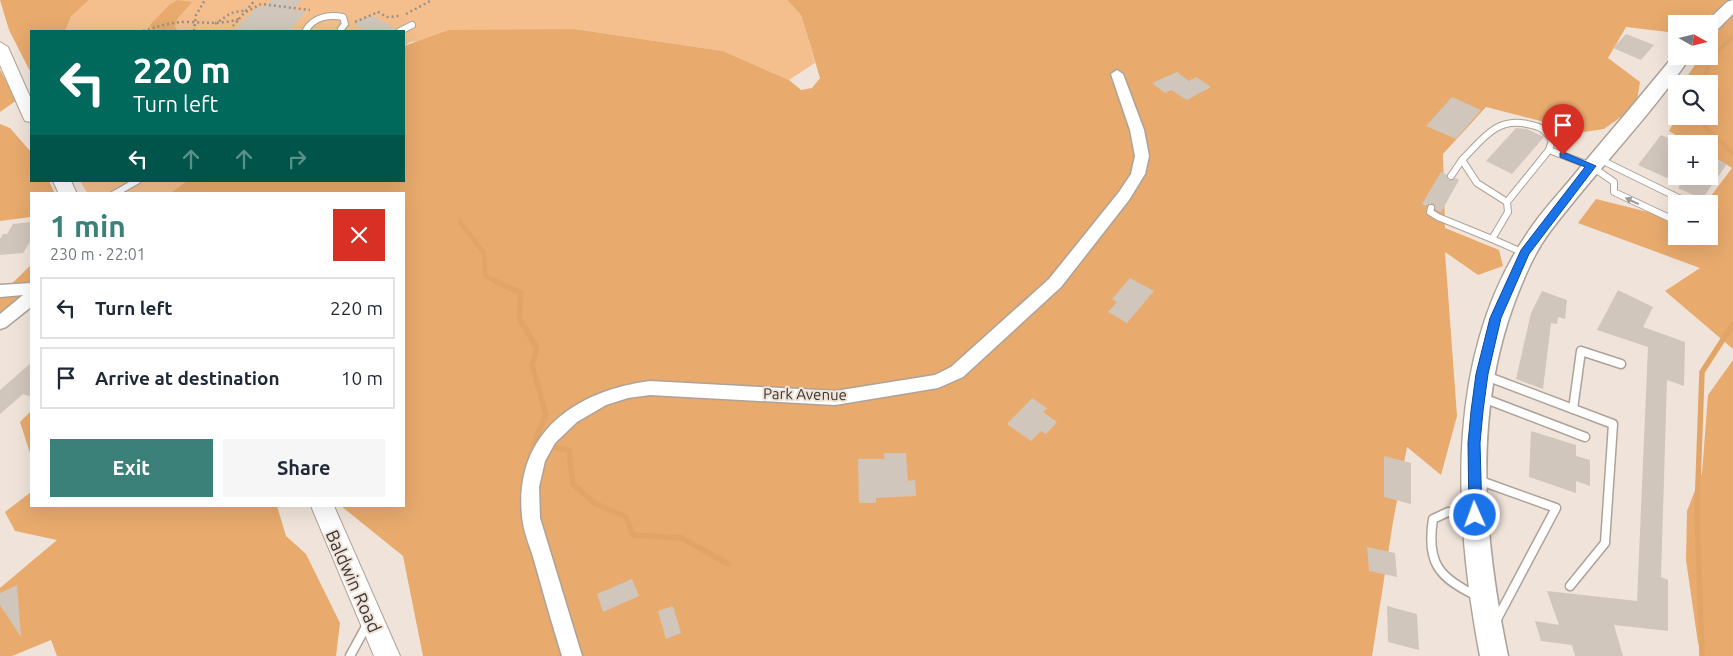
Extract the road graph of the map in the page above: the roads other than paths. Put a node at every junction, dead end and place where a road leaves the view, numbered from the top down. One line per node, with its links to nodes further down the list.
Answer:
1 (1733, 5): 2 (main road)
2 (1718, 19)
3 (412, 25): 6 (lane)
4 (307, 30): 5 (lane)
5 (341, 30)
6 (402, 30)
7 (0, 47): 10 (street)
8 (1675, 65): 13 (main road)
9 (1117, 74): 42 (street, Park Avenue)
10 (30, 115)
11 (1549, 150): 12 (lane); 13 (lane); 20 (lane)
12 (1462, 160): 15 (lane); 20 (lane)
13 (1594, 162): 14 (lane); 17 (lane); 24 (main road)
14 (1622, 170): 17 (lane); 19 (lane)
15 (1451, 176)
16 (135, 182): 18 (lane)
17 (1614, 182): 22 (lane, one-way to 17)
18 (118, 192)
19 (1673, 195)
20 (1507, 202): 23 (lane)
21 (1432, 208): 23 (lane)
22 (1668, 217)
23 (1492, 239): 24 (lane)
24 (1524, 253): 30 (main road)
25 (30, 289): 26 (street)
26 (0, 291)
27 (30, 299): 28 (street)
28 (0, 323)
29 (1620, 364): 31 (lane)
30 (1480, 385): 31 (lane); 32 (lane); 33 (main road)
31 (1573, 409): 36 (lane)
32 (1585, 437)
33 (1474, 479): 35 (main road); 39 (lane)
34 (322, 507): 38 (street, Baldwin Road)
35 (1475, 515): 37 (main road); 37 (lane)
36 (1570, 586)
37 (1483, 598): 39 (main road)
38 (371, 619): 40 (lane); 41 (street, Baldwin Road)
39 (1492, 645)
40 (350, 656)
41 (387, 656)
42 (572, 656)

